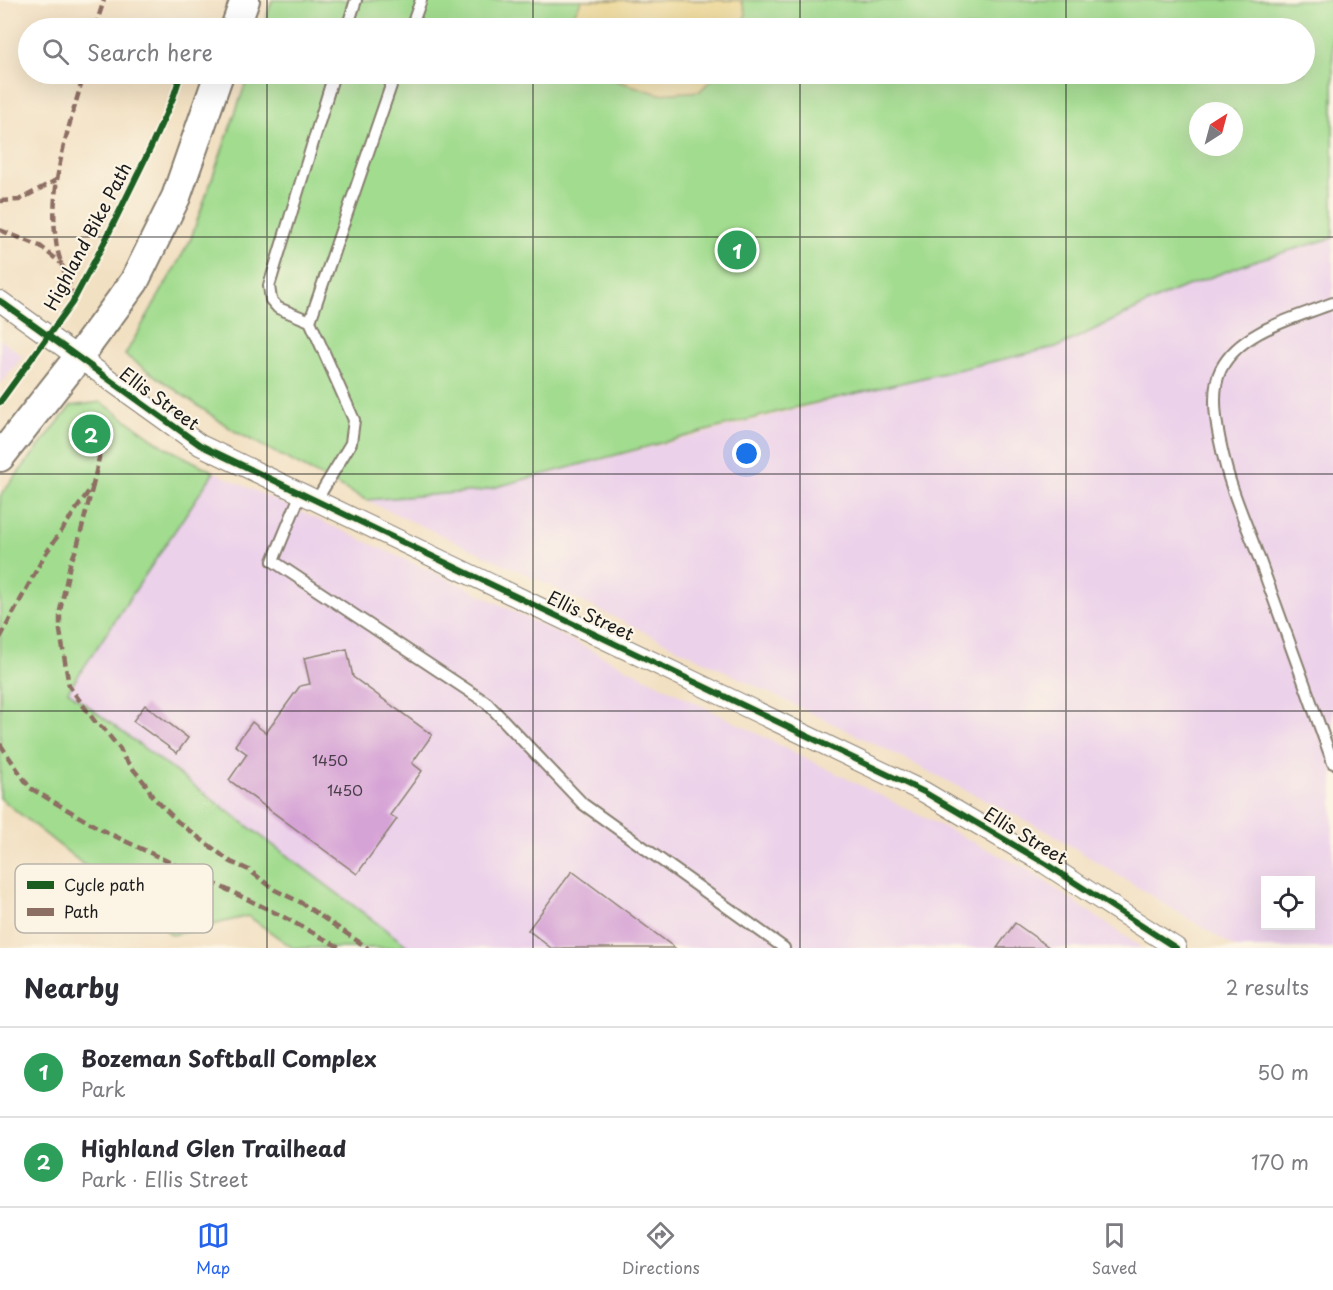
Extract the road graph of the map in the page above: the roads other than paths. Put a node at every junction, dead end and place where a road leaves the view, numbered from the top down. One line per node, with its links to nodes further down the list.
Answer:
1 (245, 0): 4 (main road)
2 (356, 0): 5 (lane)
3 (421, 0): 6 (lane)
4 (239, 18)
5 (350, 18)
6 (415, 18)
7 (216, 84): 13 (main road)
8 (331, 84): 12 (lane)
9 (392, 84): 12 (lane)
10 (0, 301): 13 (street, Ellis Street)
11 (1333, 303): 16 (lane)
12 (310, 321): 15 (lane)
13 (78, 358): 14 (main road); 15 (street, Ellis Street)
14 (0, 457)
15 (308, 497): 17 (lane); 18 (street, Ellis Street)
16 (1333, 763)
17 (784, 948)
18 (1176, 948)

